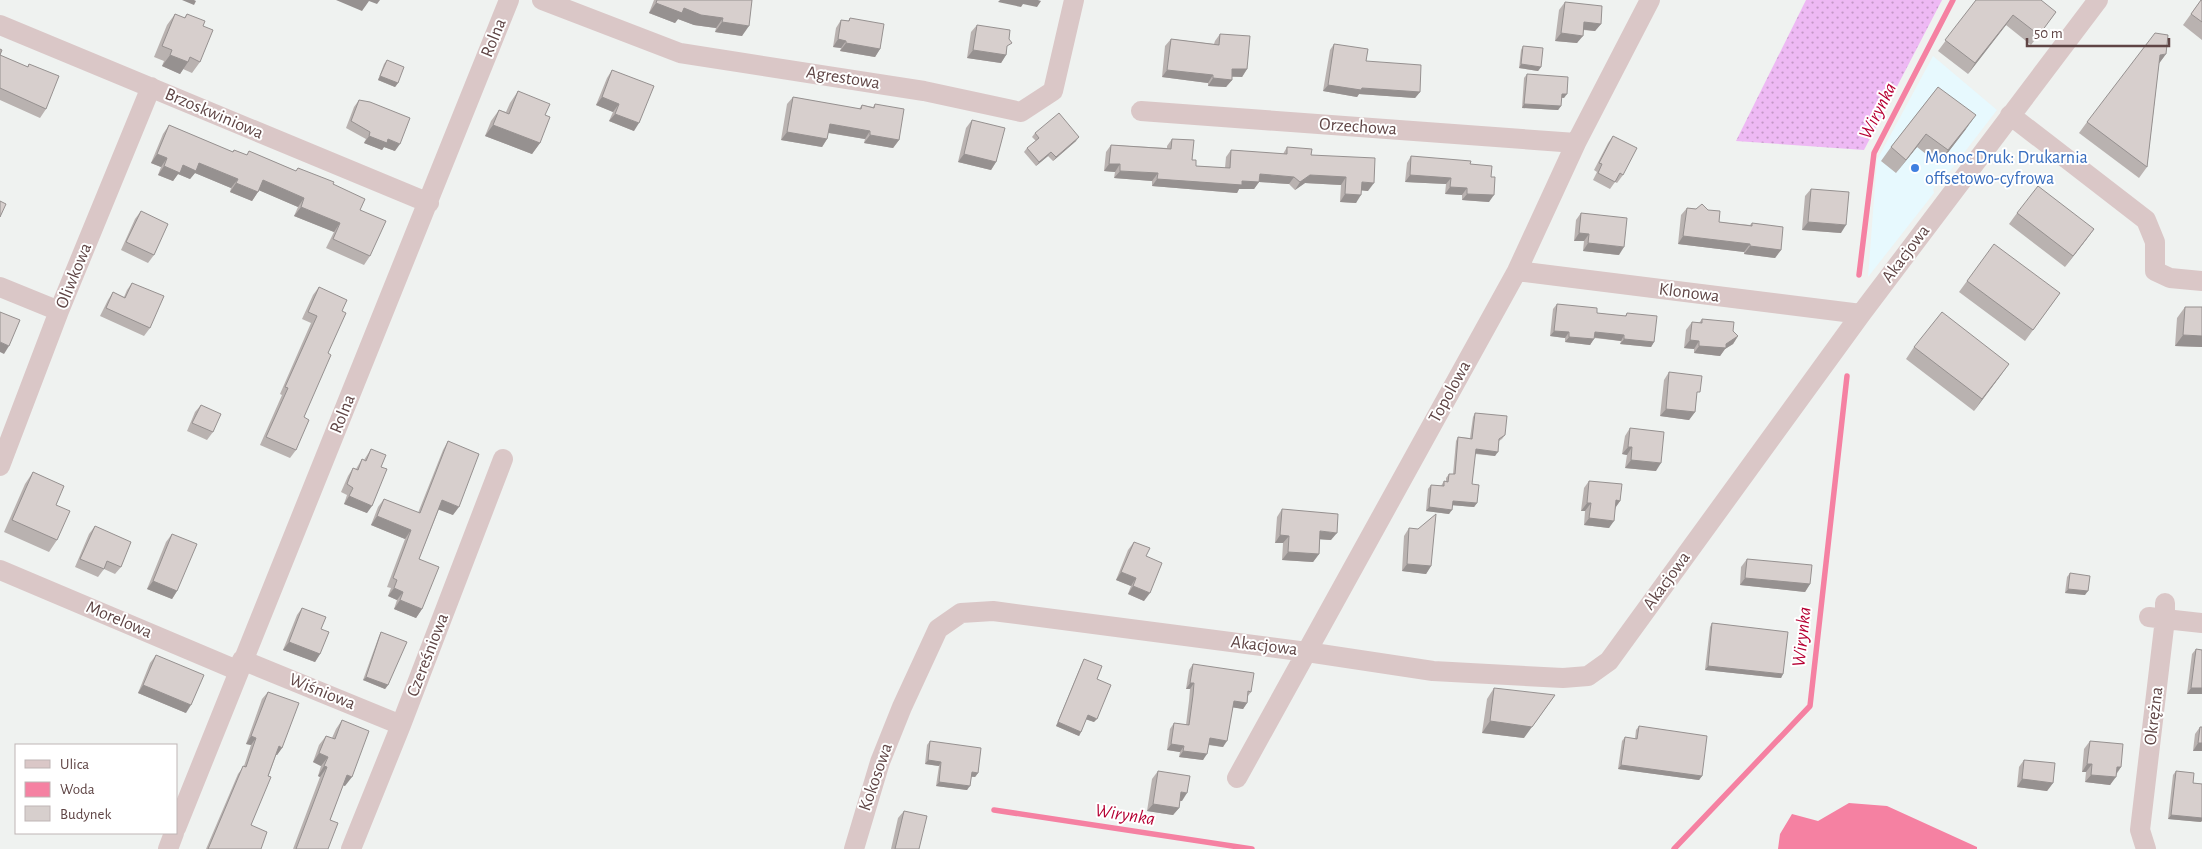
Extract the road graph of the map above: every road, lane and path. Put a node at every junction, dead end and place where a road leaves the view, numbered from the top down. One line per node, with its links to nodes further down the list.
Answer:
1 (509, 0): 11 (street, Rolna)
2 (542, 0): 3 (street, Agrestowa)
3 (1074, 0)
4 (1650, 0): 10 (street, Topolowa)
5 (2098, 0): 9 (street, Akacjowa)
6 (0, 25): 7 (street, Brzoskwiniowa)
7 (151, 87): 11 (street, Brzoskwiniowa); 15 (street, Oliwkowa)
8 (1141, 111): 10 (street, Orzechowa)
9 (2010, 116): 13 (street); 16 (street, Akacjowa)
10 (1576, 142): 12 (street, Topolowa)
11 (429, 202): 22 (street, Rolna)
12 (1517, 271): 16 (street, Klonowa); 21 (street, Topolowa)
13 (2202, 281)
14 (0, 287): 15 (street)
15 (59, 312): 18 (street, Oliwkowa)
16 (1861, 314): 21 (street, Akacjowa)
17 (503, 459): 24 (street, Czereśniowa)
18 (0, 466)
19 (0, 570): 22 (street, Morelowa)
20 (2202, 623): 31 (street, Okrężna)
21 (1307, 652): 23 (street, Akacjowa); 25 (street, Topolowa)
22 (241, 666): 24 (street, Wiśniowa); 26 (street, Rolna)
23 (902, 707): 30 (street, Kokosowa)
24 (402, 724): 29 (street, Czereśniowa)
25 (1237, 778)
26 (178, 823)
27 (174, 834): 28 (street)
28 (168, 849)
29 (350, 849)
30 (854, 849)
31 (2146, 849)

